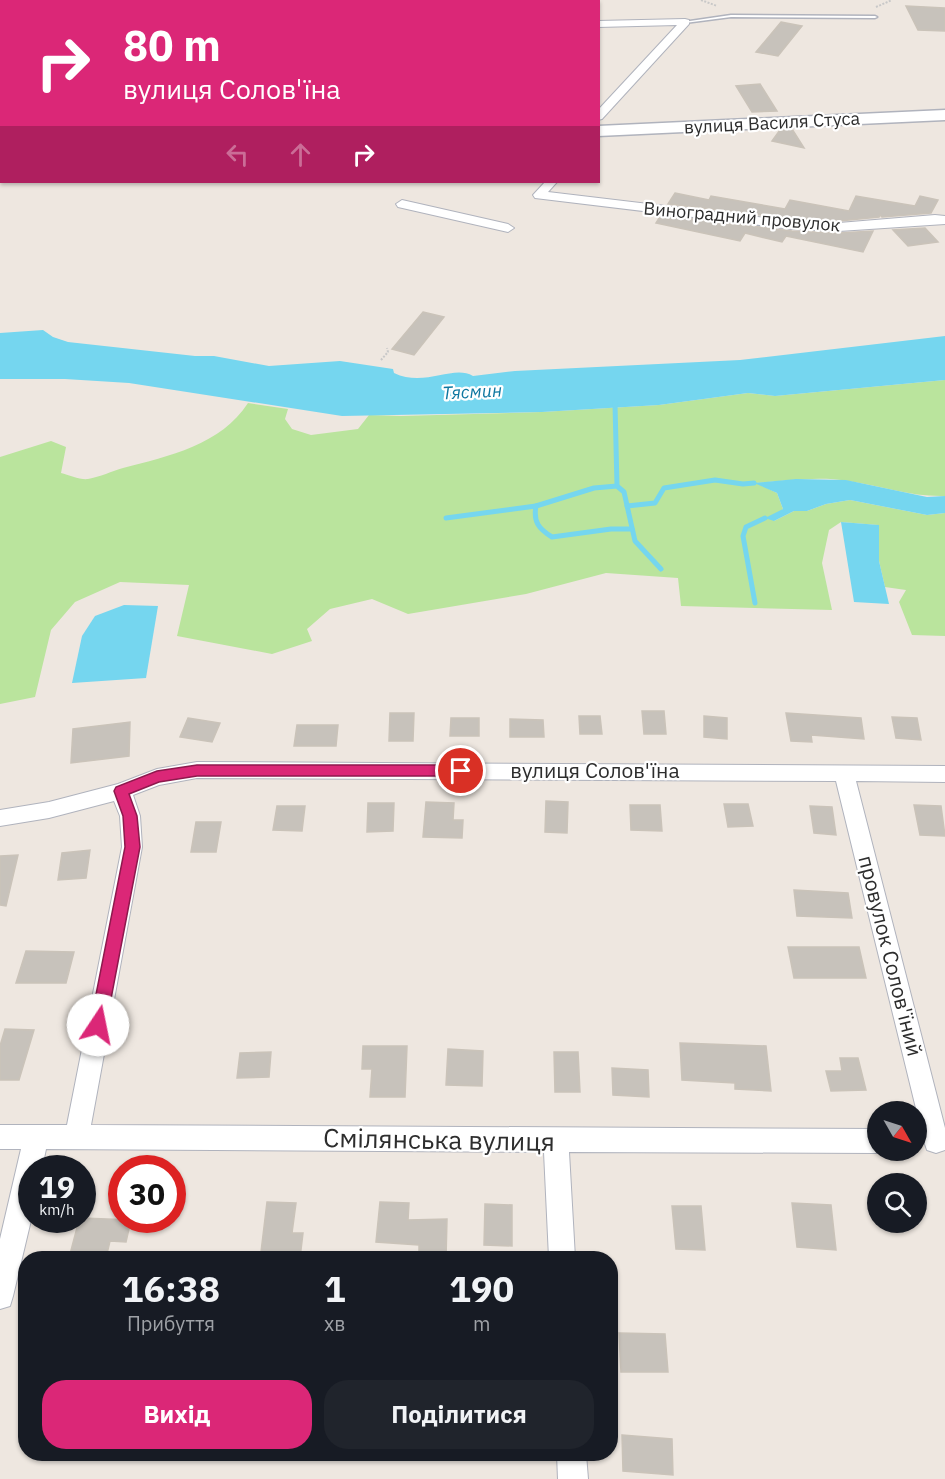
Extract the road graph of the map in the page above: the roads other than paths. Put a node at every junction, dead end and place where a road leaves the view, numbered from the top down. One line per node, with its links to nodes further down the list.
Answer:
1 (875, 17): 2 (lane)
2 (685, 22): 3 (street); 4 (street)
3 (600, 24)
4 (600, 115)
5 (945, 116): 6 (street, вулиця Василя Стуса)
6 (600, 131)
7 (550, 183): 9 (street, Виноградний провулок)
8 (402, 204): 10 (street)
9 (945, 220)
10 (508, 228)
11 (844, 772): 12 (street, вулиця Солов'їна); 13 (street, вулиця Солов'їна); 20 (street, провулок Солов'їний)
12 (945, 774)
13 (121, 791): 14 (street, вулиця Солов'їна); 16 (street)
14 (0, 818)
15 (37, 1136): 16 (street, Смілянська вулиця); 17 (street, Смілянська вулиця); 22 (street)
16 (77, 1136): 18 (street, Смілянська вулиця)
17 (0, 1137)
18 (556, 1141): 19 (street, Смілянська вулиця); 21 (street)
19 (867, 1141)
20 (933, 1141)
21 (562, 1251)
22 (0, 1296)
23 (572, 1461): 24 (street)
24 (573, 1479)

